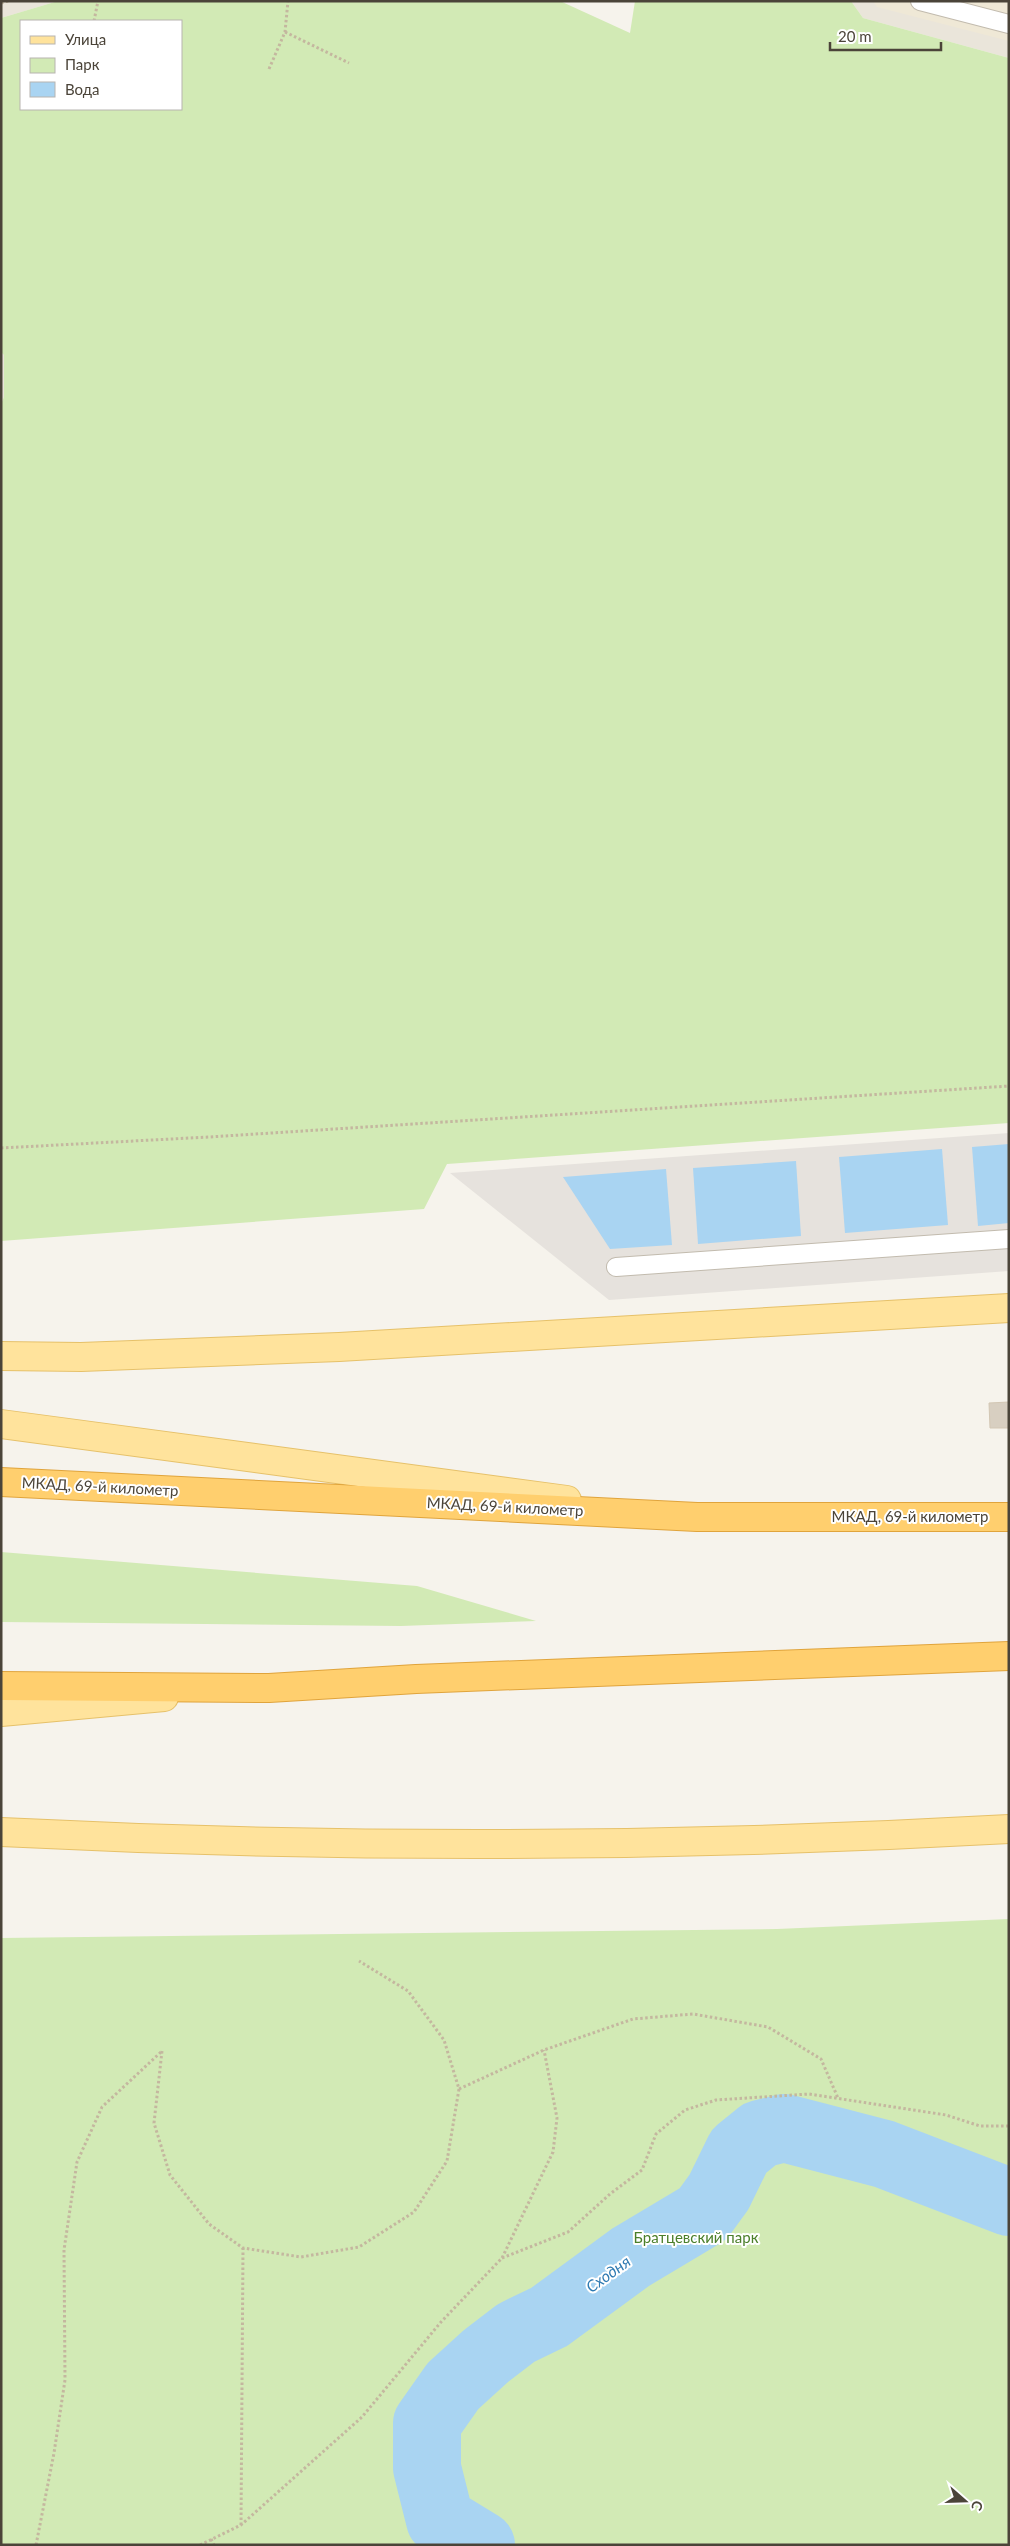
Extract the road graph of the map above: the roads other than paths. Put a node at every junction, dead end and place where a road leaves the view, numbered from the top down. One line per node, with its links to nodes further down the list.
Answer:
1 (920, 1): 2 (lane)
2 (1009, 24)
3 (1009, 1239): 4 (lane)
4 (616, 1267)
5 (1009, 1308): 6 (main road)
6 (1, 1356)
7 (1, 1424): 9 (main road)
8 (1, 1482): 9 (highway, МКАД, 69-й километр)
9 (698, 1517): 10 (highway, МКАД, 69-й километр)
10 (1009, 1518)
11 (1009, 1656): 13 (highway)
12 (1, 1686): 13 (highway)
13 (270, 1688): 14 (main road)
14 (1, 1712)
15 (1009, 1829): 16 (main road)
16 (1, 1832)

